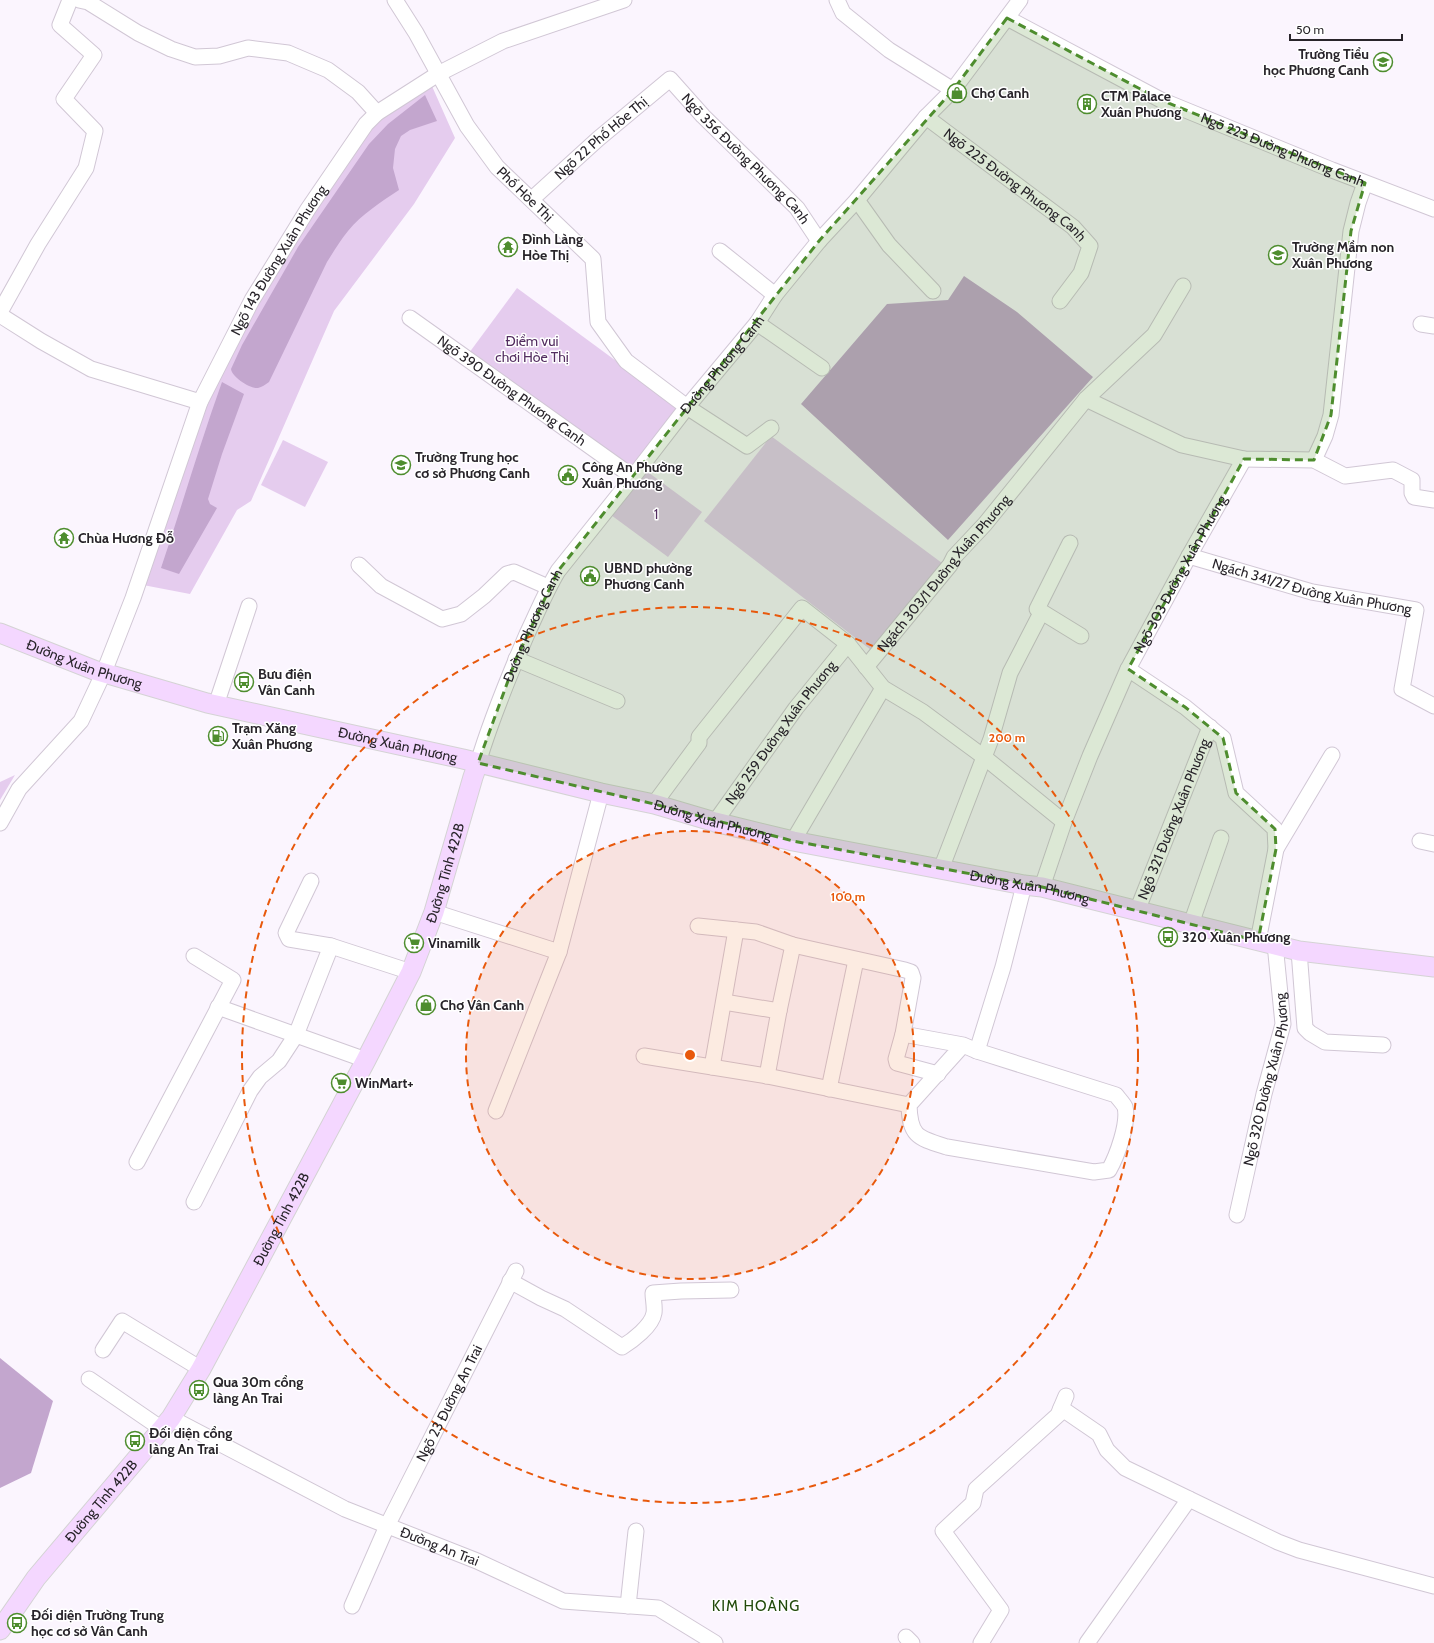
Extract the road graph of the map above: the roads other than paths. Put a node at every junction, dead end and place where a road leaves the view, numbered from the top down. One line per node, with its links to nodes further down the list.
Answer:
1 (70, 0): 23 (street)
2 (79, 0): 11 (street)
3 (396, 0): 8 (street, Phố Hòe Thị)
4 (624, 0): 8 (street, Ngõ 143 Đường Xuân Phương)
5 (836, 0): 10 (street)
6 (1020, 0): 7 (street, Đường Phương Canh)
7 (1008, 18): 10 (street, Đường Phương Canh); 13 (street, Ngõ 223 Đường Phương Canh)
8 (438, 74): 11 (street, Ngõ 143 Đường Xuân Phương); 14 (street, Phố Hòe Thị)
9 (670, 79): 14 (street, Ngõ 22 Phố Hòe Thị); 17 (street, Ngõ 356 Đường Phương Canh)
10 (953, 90): 12 (street, Đường Phương Canh)
11 (377, 113): 28 (street, Ngõ 143 Đường Xuân Phương)
12 (926, 117): 15 (street, Đường Phương Canh); 22 (street, Ngõ 225 Đường Phương Canh)
13 (1365, 183): 16 (street, Ngõ 223 Đường Phương Canh); 32 (street)
14 (532, 199): 29 (street, Phố Hòe Thị)
15 (857, 200): 17 (street, Đường Phương Canh); 20 (street)
16 (1434, 209)
17 (819, 241): 21 (street, Đường Phương Canh)
18 (720, 251): 21 (street)
19 (1183, 286): 27 (street, Ngách 303/1 Đường Xuân Phương)
20 (933, 291)
21 (775, 295): 25 (street, Đường Phương Canh)
22 (1060, 301)
23 (0, 314): 28 (street)
24 (410, 318): 33 (street, Ngõ 390 Đường Phương Canh)
25 (757, 323): 26 (street); 29 (street, Đường Phương Canh)
26 (822, 368)
27 (1086, 399): 31 (street); 45 (street, Ngách 303/1 Đường Xuân Phương)
28 (200, 402): 47 (street, Ngõ 143 Đường Xuân Phương)
29 (687, 407): 30 (street, Phố Hòe Thị); 33 (street, Đường Phương Canh)
30 (771, 428)
31 (1244, 460): 32 (street); 36 (street, Ngõ 303 Đường Xuân Phương)
32 (1314, 460): 34 (street)
33 (633, 477): 38 (street, Đường Phương Canh)
34 (1434, 500)
35 (1070, 543): 40 (street)
36 (1189, 556): 46 (street, Ngõ 303 Đường Xuân Phương); 51 (street, Ngách 341/27 Đường Xuân Phương)
37 (359, 565): 38 (street)
38 (548, 587): 44 (street, Đường Phương Canh)
39 (249, 606): 50 (street)
40 (1041, 613): 42 (street); 54 (street)
41 (0, 633): 47 (main road, Đường Xuân Phương)
42 (1081, 636)
43 (848, 644): 45 (street); 57 (street); 58 (street, Ngõ 259 Đường Xuân Phương)
44 (516, 659): 49 (street); 55 (street, Đường Phương Canh)
45 (866, 667): 48 (street)
46 (1128, 669): 52 (street); 59 (street, Ngõ 303 Đường Xuân Phương)
47 (104, 672): 50 (main road, Đường Xuân Phương); 60 (street, Ngõ 143 Đường Xuân Phương)
48 (883, 688): 54 (street); 62 (street)
49 (617, 701)
50 (216, 705): 55 (main road, Đường Xuân Phương)
51 (1434, 706)
52 (1210, 727): 63 (street); 68 (street, Ngõ 321 Đường Xuân Phương)
53 (1332, 755): 63 (street)
54 (984, 757): 59 (street); 64 (street)
55 (478, 763): 56 (main road, Đường Xuân Phương); 69 (main road, Đường Tỉnh 422B)
56 (602, 793): 57 (main road, Đường Xuân Phương); 77 (street)
57 (654, 804): 58 (main road, Đường Xuân Phương)
58 (715, 822): 62 (main road, Đường Xuân Phương)
59 (1064, 822): 67 (street, Ngõ 303 Đường Xuân Phương)
60 (0, 823)
61 (1221, 838): 70 (street)
62 (793, 841): 64 (main road, Đường Xuân Phương)
63 (1276, 849): 73 (street, Ngõ 320 Đường Xuân Phương)
64 (941, 869): 66 (main road, Đường Xuân Phương)
65 (312, 881): 75 (street)
66 (1024, 885): 67 (main road, Đường Xuân Phương); 89 (street)
67 (1042, 887): 68 (main road, Đường Xuân Phương)
68 (1138, 911): 70 (main road, Đường Xuân Phương)
69 (434, 912): 77 (street); 81 (main road, Đường Tỉnh 422B)
70 (1191, 924): 73 (main road, Đường Xuân Phương)
71 (698, 926): 72 (street)
72 (736, 930): 74 (street); 82 (street)
73 (1266, 942): 76 (main road, Đường Xuân Phương); 100 (street, Ngõ 320 Đường Xuân Phương)
74 (793, 945): 79 (street); 84 (street)
75 (331, 946): 81 (street); 86 (street)
76 (1299, 951): 80 (main road, Đường Xuân Phương); 88 (street)
77 (559, 952): 97 (street)
78 (194, 956): 83 (street)
79 (856, 960): 85 (street); 95 (street)
80 (1434, 967)
81 (411, 972): 91 (main road, Đường Tỉnh 422B)
82 (724, 1002): 84 (street); 92 (street)
83 (218, 1007): 86 (street); 98 (street)
84 (778, 1011): 94 (street)
85 (903, 1034): 87 (street); 93 (street)
86 (296, 1035): 91 (street); 99 (street)
87 (963, 1045): 89 (street); 93 (street)
88 (1383, 1045)
89 (978, 1051): 96 (street)
90 (644, 1056): 92 (street)
91 (366, 1060): 103 (main road, Đường Tỉnh 422B)
92 (712, 1067): 94 (street)
93 (938, 1074): 96 (street)
94 (767, 1076): 95 (street)
95 (829, 1089): 96 (street)
96 (909, 1105)
97 (496, 1111)
98 (137, 1162)
99 (194, 1202)
100 (1237, 1215)
101 (730, 1290): 107 (street, Ngõ 23 Đường An Trai)
102 (103, 1350): 103 (street)
103 (201, 1369): 105 (main road, Đường Tỉnh 422B)
104 (89, 1379): 105 (street, Đường An Trai)
105 (167, 1424): 107 (street, Đường An Trai); 112 (main road, Đường Tỉnh 422B)
106 (1189, 1499): 109 (street); 115 (street); 116 (street)
107 (387, 1526): 110 (street, Ngõ 23 Đường An Trai); 111 (street, Đường An Trai)
108 (636, 1531): 111 (street)
109 (1434, 1586)
110 (352, 1606)
111 (628, 1606): 113 (street, Đường An Trai)
112 (0, 1630)
113 (694, 1637): 114 (street, Đường An Trai)
114 (715, 1643)
115 (980, 1643)
116 (1086, 1643)

